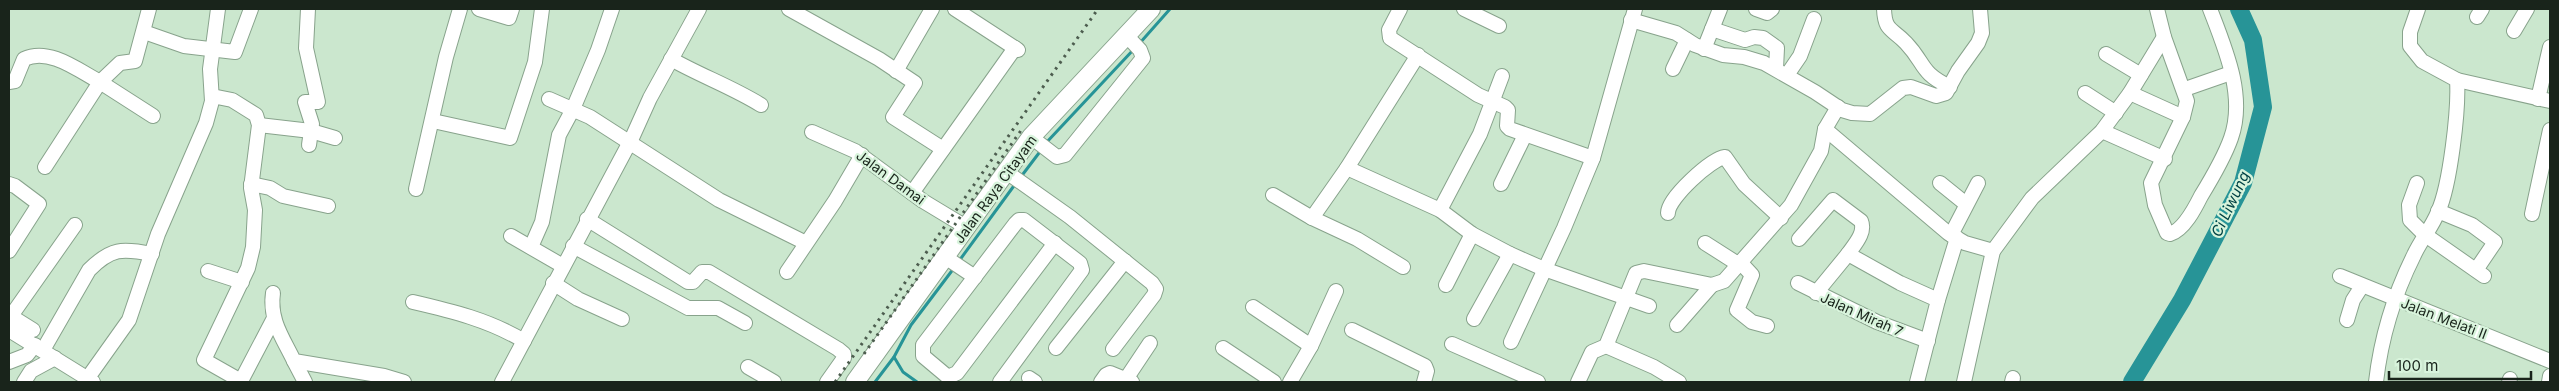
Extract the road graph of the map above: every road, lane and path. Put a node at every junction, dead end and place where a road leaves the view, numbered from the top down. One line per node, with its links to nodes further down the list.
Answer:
1 (149, 9): 32 (street)
2 (218, 9): 38 (street)
3 (251, 9): 38 (street)
4 (308, 9): 74 (street)
5 (460, 9): 67 (street)
6 (479, 9): 7 (street)
7 (512, 9)
8 (542, 9): 67 (street)
9 (612, 9): 63 (street)
10 (789, 9): 26 (street)
11 (932, 9): 45 (street)
12 (955, 9): 78 (street)
13 (1151, 9): 35 (main road, Jalan Raya Citayam)
14 (1400, 9): 40 (street)
15 (1464, 9): 29 (street)
16 (1720, 9): 30 (street)
17 (1756, 9): 18 (street)
18 (1772, 9)
19 (1884, 9): 53 (street)
20 (1980, 9): 53 (street)
21 (2157, 9): 33 (street)
22 (2210, 9): 47 (street)
23 (2418, 9): 50 (street)
24 (2526, 9): 31 (street)
25 (696, 10): 42 (street)
26 (807, 13): 45 (street)
27 (1633, 14): 34 (street); 80 (street)
28 (1814, 19): 46 (street)
29 (1499, 26)
30 (1712, 29): 37 (street); 46 (street)
31 (2514, 31)
32 (144, 32): 38 (street); 52 (street)
33 (2164, 37): 41 (street); 43 (street)
34 (1687, 40): 37 (street); 44 (street)
35 (1133, 43): 76 (main road, Jalan Raya Citayam); 76 (street)
36 (2550, 47): 59 (street)
37 (1704, 49): 46 (street)
38 (212, 50): 57 (street)
39 (2106, 54): 48 (street)
40 (1418, 55): 60 (street); 83 (street)
41 (2152, 58): 43 (street); 48 (street)
42 (671, 59): 61 (street); 77 (street)
43 (2174, 63): 54 (street)
44 (1672, 68)
45 (896, 71): 78 (street)
46 (1781, 72): 62 (street)
47 (2231, 73): 54 (street); 81 (street)
48 (2141, 75): 56 (street)
49 (1502, 76): 60 (street)
50 (2457, 80): 59 (street); 97 (street)
51 (9, 82): 52 (street)
52 (100, 82): 65 (street); 82 (street)
53 (1950, 87): 62 (street)
54 (2184, 90): 66 (street)
55 (2085, 92): 64 (street)
56 (2130, 93): 64 (street); 66 (street)
57 (212, 96): 68 (street); 117 (street)
58 (549, 99): 63 (street)
59 (2544, 100)
60 (1492, 102): 73 (street); 96 (street)
61 (762, 105)
62 (1838, 107): 69 (street)
63 (572, 109): 77 (street); 114 (street)
64 (2116, 113): 71 (street)
65 (153, 116)
66 (2184, 117): 81 (street)
67 (433, 121): 91 (street)
68 (259, 125): 74 (street); 89 (street)
69 (1825, 129): 101 (street); 108 (street)
70 (2550, 130): 99 (street)
71 (2102, 131): 81 (street); 116 (street)
72 (812, 132): 79 (street, Jalan Damai)
73 (1524, 136): 80 (street); 90 (street)
74 (310, 138): 75 (street)
75 (335, 138)
76 (1035, 141): 84 (main road, Jalan Raya Citayam)
77 (629, 142): 102 (street); 110 (street)
78 (944, 149): 92 (street)
79 (862, 155): 92 (street, Jalan Damai); 110 (street)
80 (1593, 158): 125 (street)
81 (2165, 158)
82 (45, 167)
83 (1347, 168): 96 (street); 100 (street)
84 (1008, 174): 104 (main road, Jalan Raya Citayam); 121 (street)
85 (1940, 183): 94 (street)
86 (1978, 183): 94 (street)
87 (2417, 183): 106 (street)
88 (9, 184): 115 (street)
89 (251, 184): 95 (street); 130 (street)
90 (1501, 184)
91 (416, 189)
92 (912, 193): 104 (street, Jalan Damai)
93 (1272, 195): 100 (street)
94 (1966, 204): 108 (street)
95 (328, 206)
96 (1440, 210): 105 (street)
97 (2438, 211): 106 (street); 106 (street)
98 (1668, 213): 101 (street)
99 (2532, 214)
100 (1312, 218): 124 (street)
101 (1780, 218): 122 (street)
102 (587, 219): 113 (street); 180 (street)
103 (75, 225): 147 (street)
104 (966, 227): 120 (main road, Jalan Raya Citayam)
105 (1472, 234): 118 (street); 133 (street)
106 (2424, 234): 140 (street)
107 (511, 236): 114 (street)
108 (1954, 237): 116 (street); 141 (street)
109 (1799, 239): 119 (street)
110 (806, 243): 127 (street)
111 (1055, 243): 128 (street); 172 (street); 182 (street)
112 (1705, 243): 122 (street)
113 (573, 246): 123 (street); 150 (street)
114 (531, 248): 123 (street)
115 (9, 251)
116 (1993, 251): 190 (street)
117 (152, 254): 165 (street); 171 (street)
118 (1510, 254): 125 (street); 146 (street)
119 (1848, 254): 138 (street); 141 (street)
120 (949, 260): 128 (street); 181 (main road, Jalan Raya Citayam)
121 (1125, 262): 162 (street); 164 (street)
122 (1739, 263): 134 (street); 152 (street)
123 (563, 266): 132 (street)
124 (1403, 266)
125 (1544, 269): 139 (street); 157 (street)
126 (208, 271): 130 (street)
127 (787, 272)
128 (971, 275): 172 (street)
129 (2340, 276): 135 (street, Jalan Melati II)
130 (242, 282): 148 (street)
131 (1798, 283): 138 (street, Jalan Mirah 7)
132 (553, 284): 145 (street); 155 (street)
133 (1446, 285)
134 (1712, 285): 139 (street); 151 (street)
135 (2362, 286): 140 (street, Jalan Melati II); 149 (street)
136 (1336, 290): 160 (street)
137 (273, 293): 148 (street)
138 (1816, 293): 156 (street, Jalan Mirah 7)
139 (1625, 298): 143 (street); 161 (street)
140 (2394, 299): 166 (street, Jalan Melati II); 191 (street)
141 (1938, 300): 156 (street)
142 (413, 302): 155 (street)
143 (1649, 306)
144 (1254, 307): 160 (street)
145 (622, 319)
146 (1474, 319)
147 (9, 320): 153 (street); 165 (street)
148 (274, 320): 168 (street)
149 (2346, 320)
150 (744, 323)
151 (1677, 325)
152 (1767, 326)
153 (33, 330)
154 (1352, 330): 186 (street)
155 (524, 341): 178 (street)
156 (1928, 341): 189 (street)
157 (1512, 342)
158 (1150, 343): 173 (street)
159 (1452, 344): 187 (street)
160 (1310, 346): 185 (street)
161 (1606, 346): 174 (street); 188 (street)
162 (1056, 348)
163 (1223, 348): 184 (street)
164 (1113, 349)
165 (46, 352): 167 (street); 171 (street); 175 (street)
166 (2550, 361)
167 (9, 362)
168 (294, 362): 176 (street); 177 (street)
169 (748, 367): 179 (street)
170 (2550, 376): 192 (street)
171 (90, 380)
172 (948, 380)
173 (1129, 381): 183 (street)
174 (1673, 381)
175 (24, 382)
176 (305, 382)
177 (404, 382)
178 (502, 382)
179 (774, 382)
180 (827, 382)
181 (855, 382)
182 (1000, 382)
183 (1101, 382)
184 (1274, 382)
185 (1290, 382)
186 (1424, 382)
187 (1538, 382)
188 (1578, 382)
189 (1917, 382)
190 (1964, 382)
191 (2376, 382)
192 (2549, 382)

